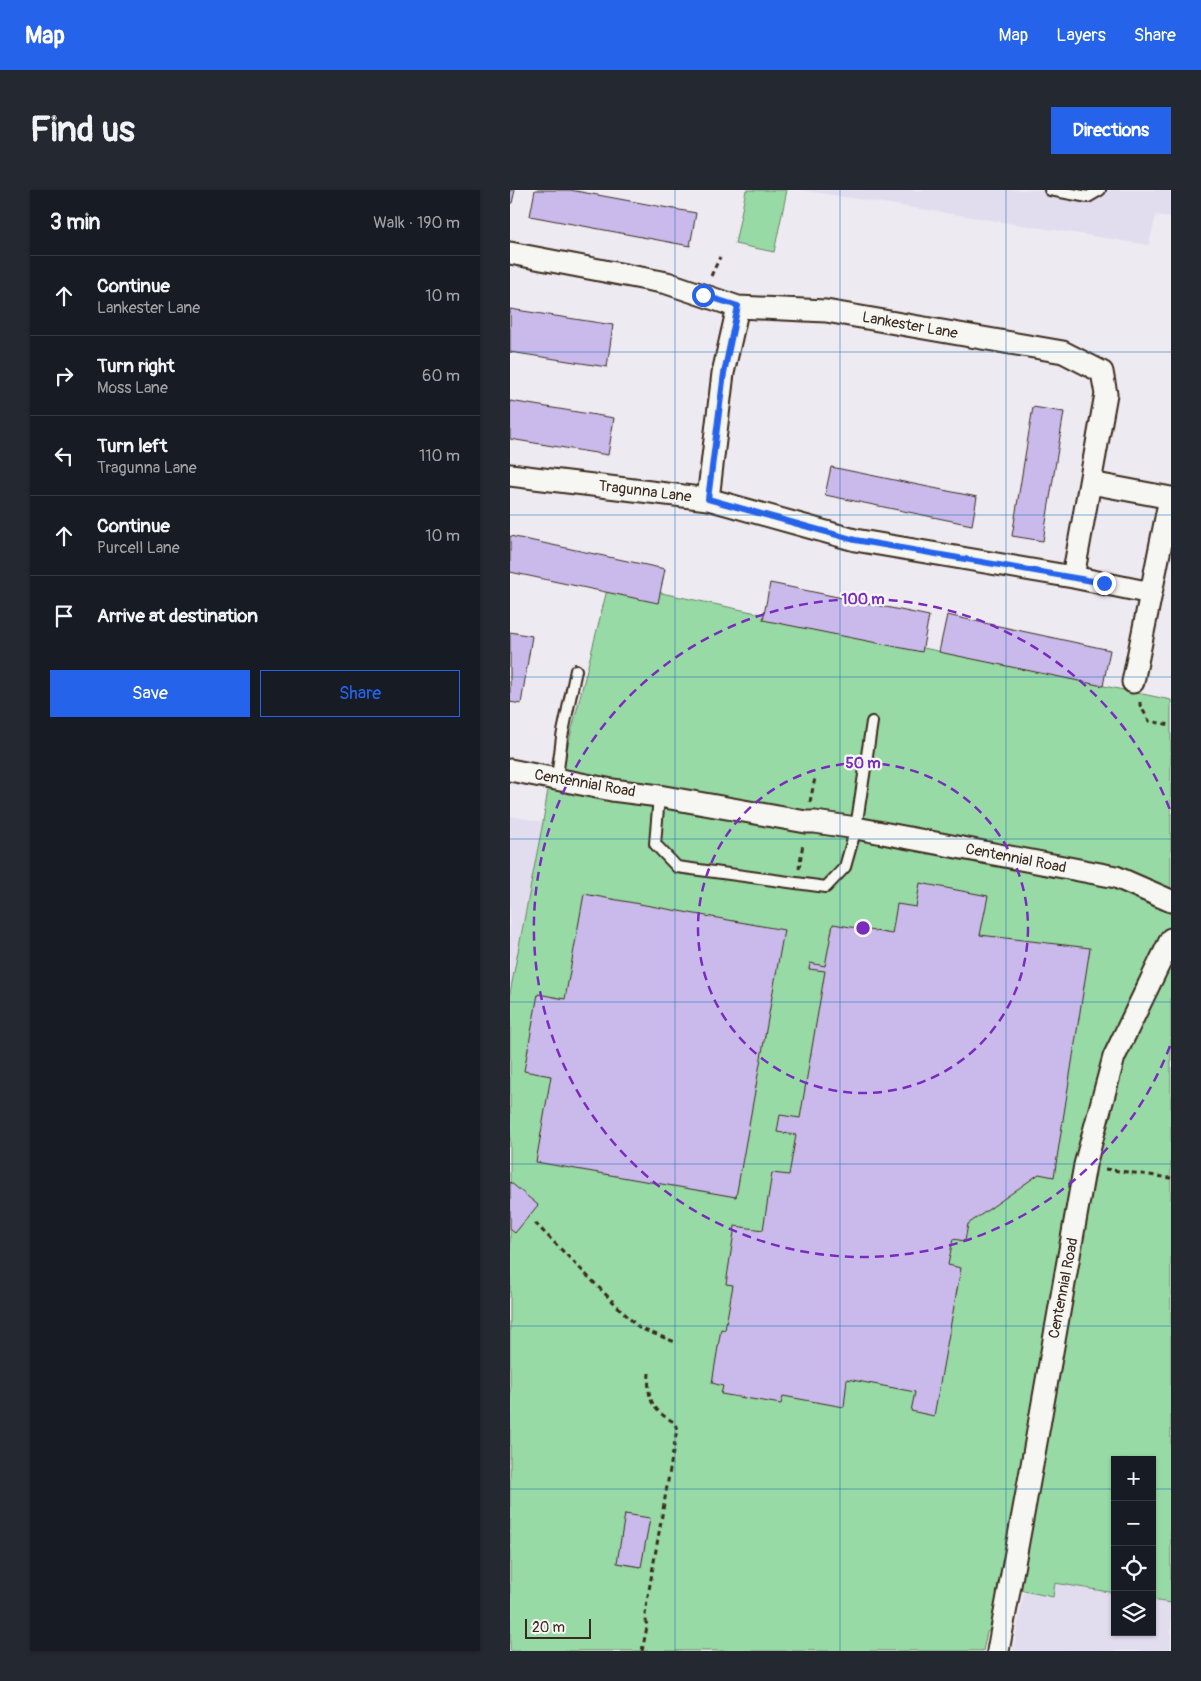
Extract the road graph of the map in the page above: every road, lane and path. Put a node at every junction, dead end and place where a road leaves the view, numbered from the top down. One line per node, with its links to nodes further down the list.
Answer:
1 (1050, 190): 2 (lane)
2 (1100, 190)
3 (510, 253): 4 (street, Lankester Lane)
4 (738, 306): 6 (street, Lankester Lane); 8 (street)
5 (510, 475): 8 (street, Tragunna Lane)
6 (1091, 483): 7 (street); 9 (street, Lankester Lane)
7 (1170, 498): 10 (street)
8 (708, 499): 9 (street, Tragunna Lane)
9 (1072, 577): 10 (street, Tragunna Lane)
10 (1151, 592): 12 (street)
11 (576, 670): 16 (lane)
12 (1133, 682): 14 (path)
13 (872, 722): 18 (lane)
14 (1171, 725)
15 (510, 770): 16 (street, Centennial Road)
16 (557, 778): 17 (street, Centennial Road)
17 (659, 796): 18 (street, Centennial Road); 18 (lane)
18 (856, 828): 19 (street, Centennial Road)
19 (1171, 901)
20 (1171, 939): 27 (street, Centennial Road)
21 (1102, 1168): 22 (path)
22 (1171, 1178)
23 (535, 1223): 24 (path)
24 (675, 1342)
25 (649, 1373): 26 (path)
26 (642, 1651)
27 (998, 1651)

